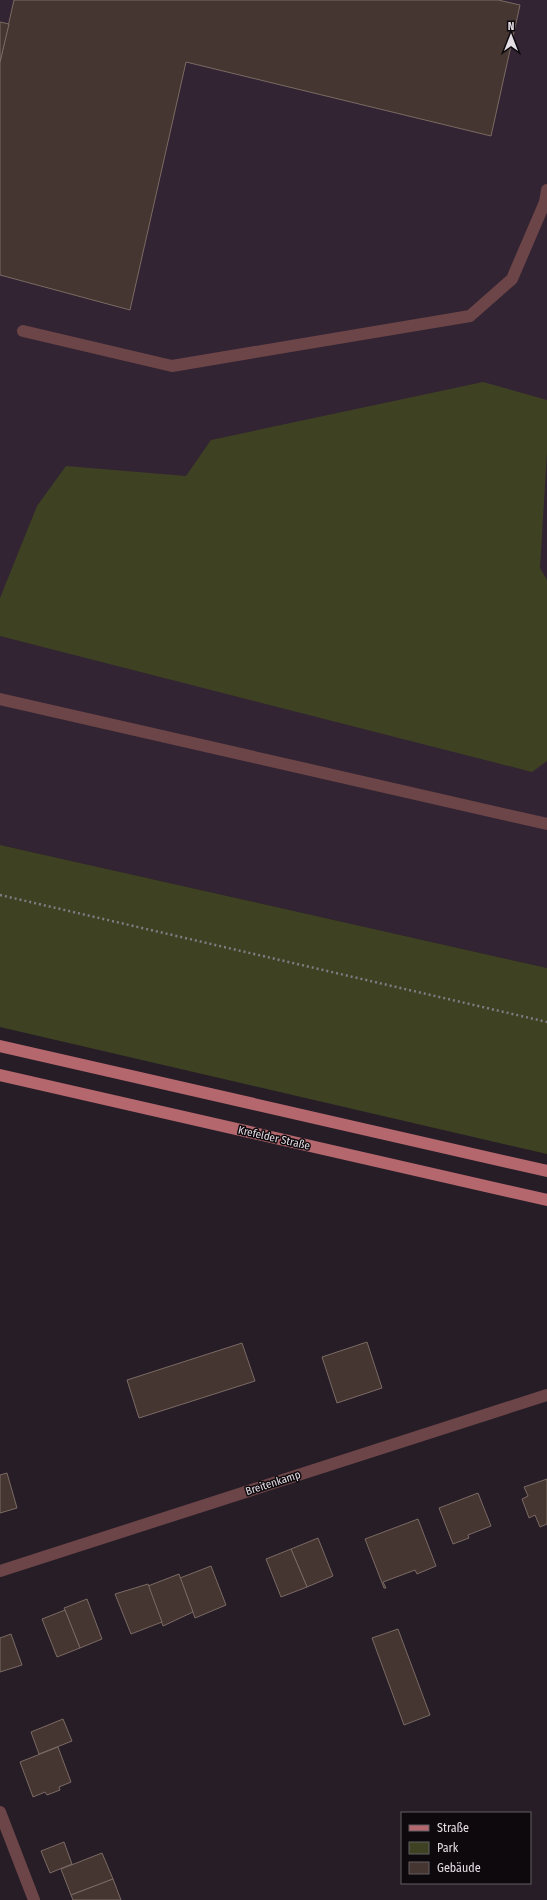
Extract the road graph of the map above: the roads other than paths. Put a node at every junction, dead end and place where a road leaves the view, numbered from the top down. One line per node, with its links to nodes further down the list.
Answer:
1 (547, 190): 2 (street)
2 (23, 331)
3 (0, 699): 4 (street)
4 (547, 824)
5 (0, 1046): 7 (main road)
6 (0, 1076): 8 (main road, Krefelder Straße)
7 (547, 1171)
8 (547, 1200)
9 (547, 1395): 10 (street, Breitenkamp)
10 (0, 1571)
11 (0, 1812): 12 (street)
12 (34, 1900)

